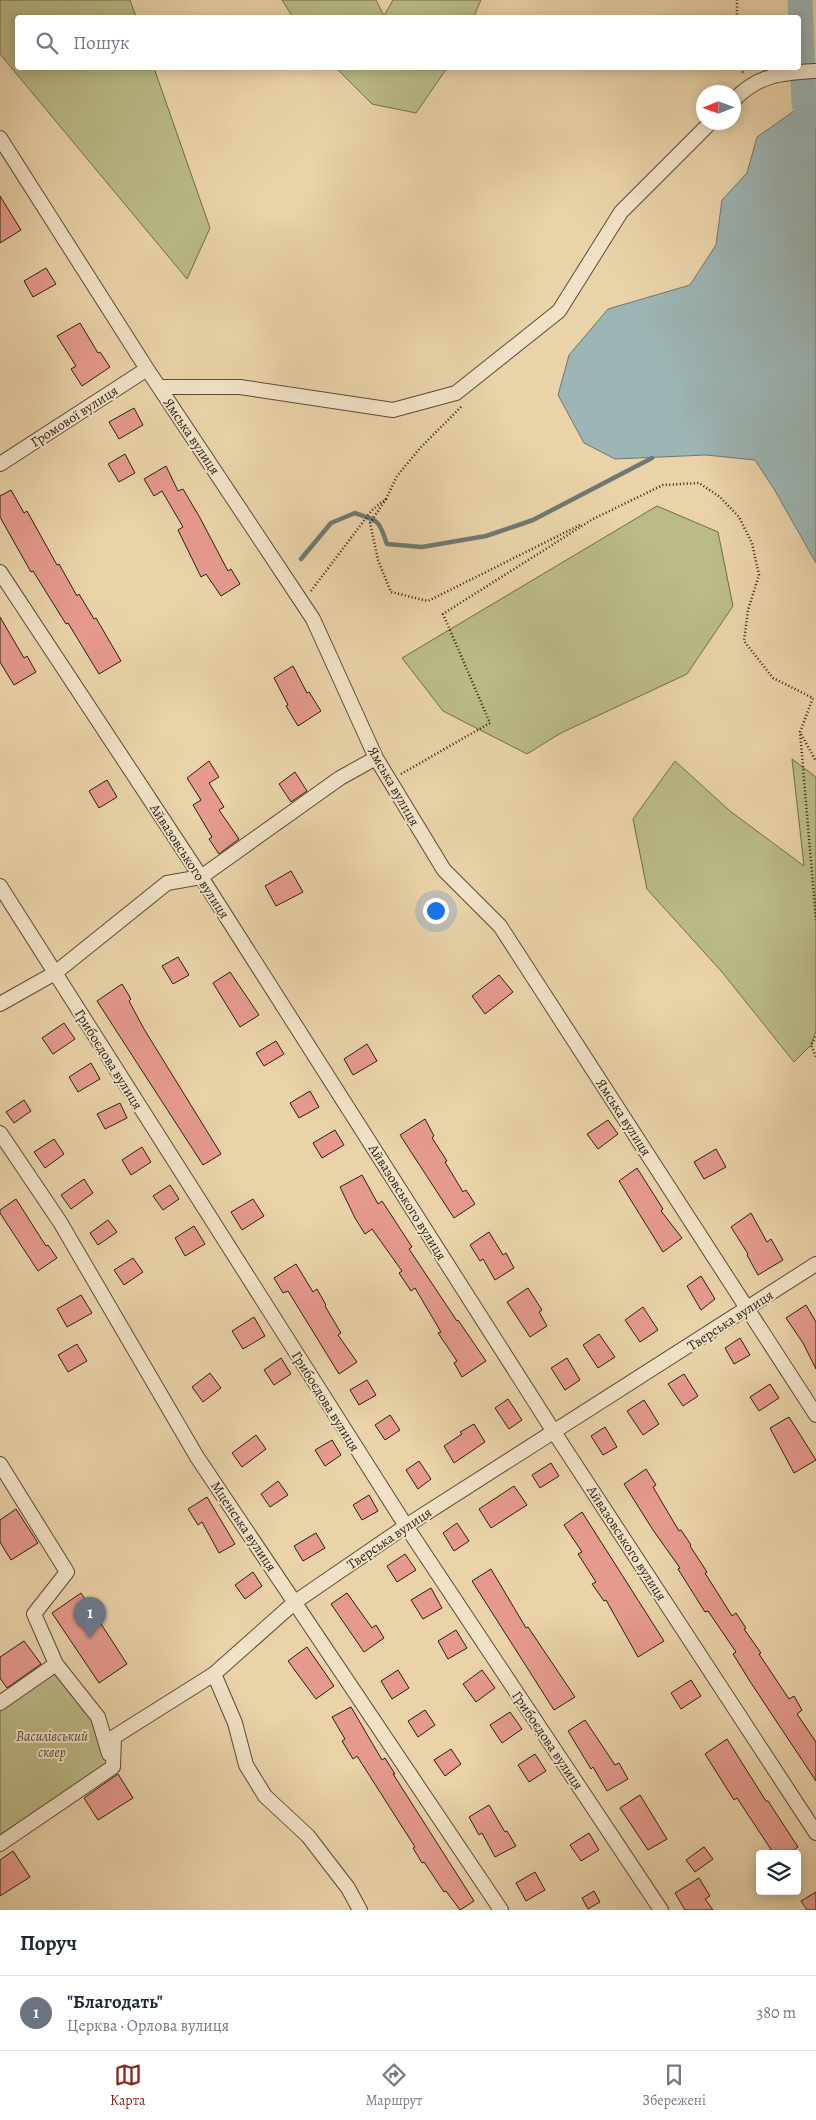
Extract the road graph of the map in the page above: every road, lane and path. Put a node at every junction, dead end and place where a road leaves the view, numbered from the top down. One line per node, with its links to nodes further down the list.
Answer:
1 (737, 0): 2 (path)
2 (737, 15)
3 (816, 71): 4 (street)
4 (741, 92)
5 (703, 130): 8 (street)
6 (0, 138): 7 (street, Ямська вулиця)
7 (147, 369): 8 (street, Ямська вулиця); 10 (street, Громової вулиця)
8 (160, 388): 14 (street, Ямська вулиця)
9 (465, 403): 11 (path)
10 (0, 464)
11 (386, 499): 12 (path); 14 (path)
12 (593, 519): 15 (path); 18 (path)
13 (0, 572): 19 (street, Айвазовського вулиця)
14 (302, 601): 16 (street, Ямська вулиця)
15 (800, 732): 17 (path); 21 (path)
16 (376, 758): 18 (street, Ямська вулиця); 19 (street)
17 (816, 761)
18 (390, 780): 28 (street, Ямська вулиця)
19 (202, 878): 22 (street); 30 (street, Айвазовського вулиця)
20 (0, 886): 22 (street, Грибоєдова вулиця)
21 (816, 920)
22 (55, 973): 23 (street); 32 (street, Грибоєдова вулиця)
23 (0, 1004)
24 (816, 1037): 25 (path)
25 (816, 1057)
26 (0, 1133): 33 (street, Мценська вулиця)
27 (816, 1264): 28 (street, Тверська вулиця)
28 (748, 1309): 29 (street, Ямська вулиця); 30 (street, Тверська вулиця)
29 (816, 1415)
30 (554, 1432): 32 (street, Тверська вулиця); 38 (street, Айвазовського вулиця)
31 (0, 1464): 34 (street)
32 (406, 1526): 33 (street, Тверська вулиця); 42 (street, Грибоєдова вулиця)
33 (295, 1602): 35 (street, Тверська вулиця); 41 (street, Мценська вулиця)
34 (56, 1664): 36 (street); 37 (street)
35 (214, 1674): 37 (street, Тверська вулиця); 40 (street)
36 (0, 1703)
37 (113, 1767): 39 (street)
38 (816, 1832)
39 (0, 1844)
40 (360, 1910)
41 (501, 1910)
42 (661, 1910)

